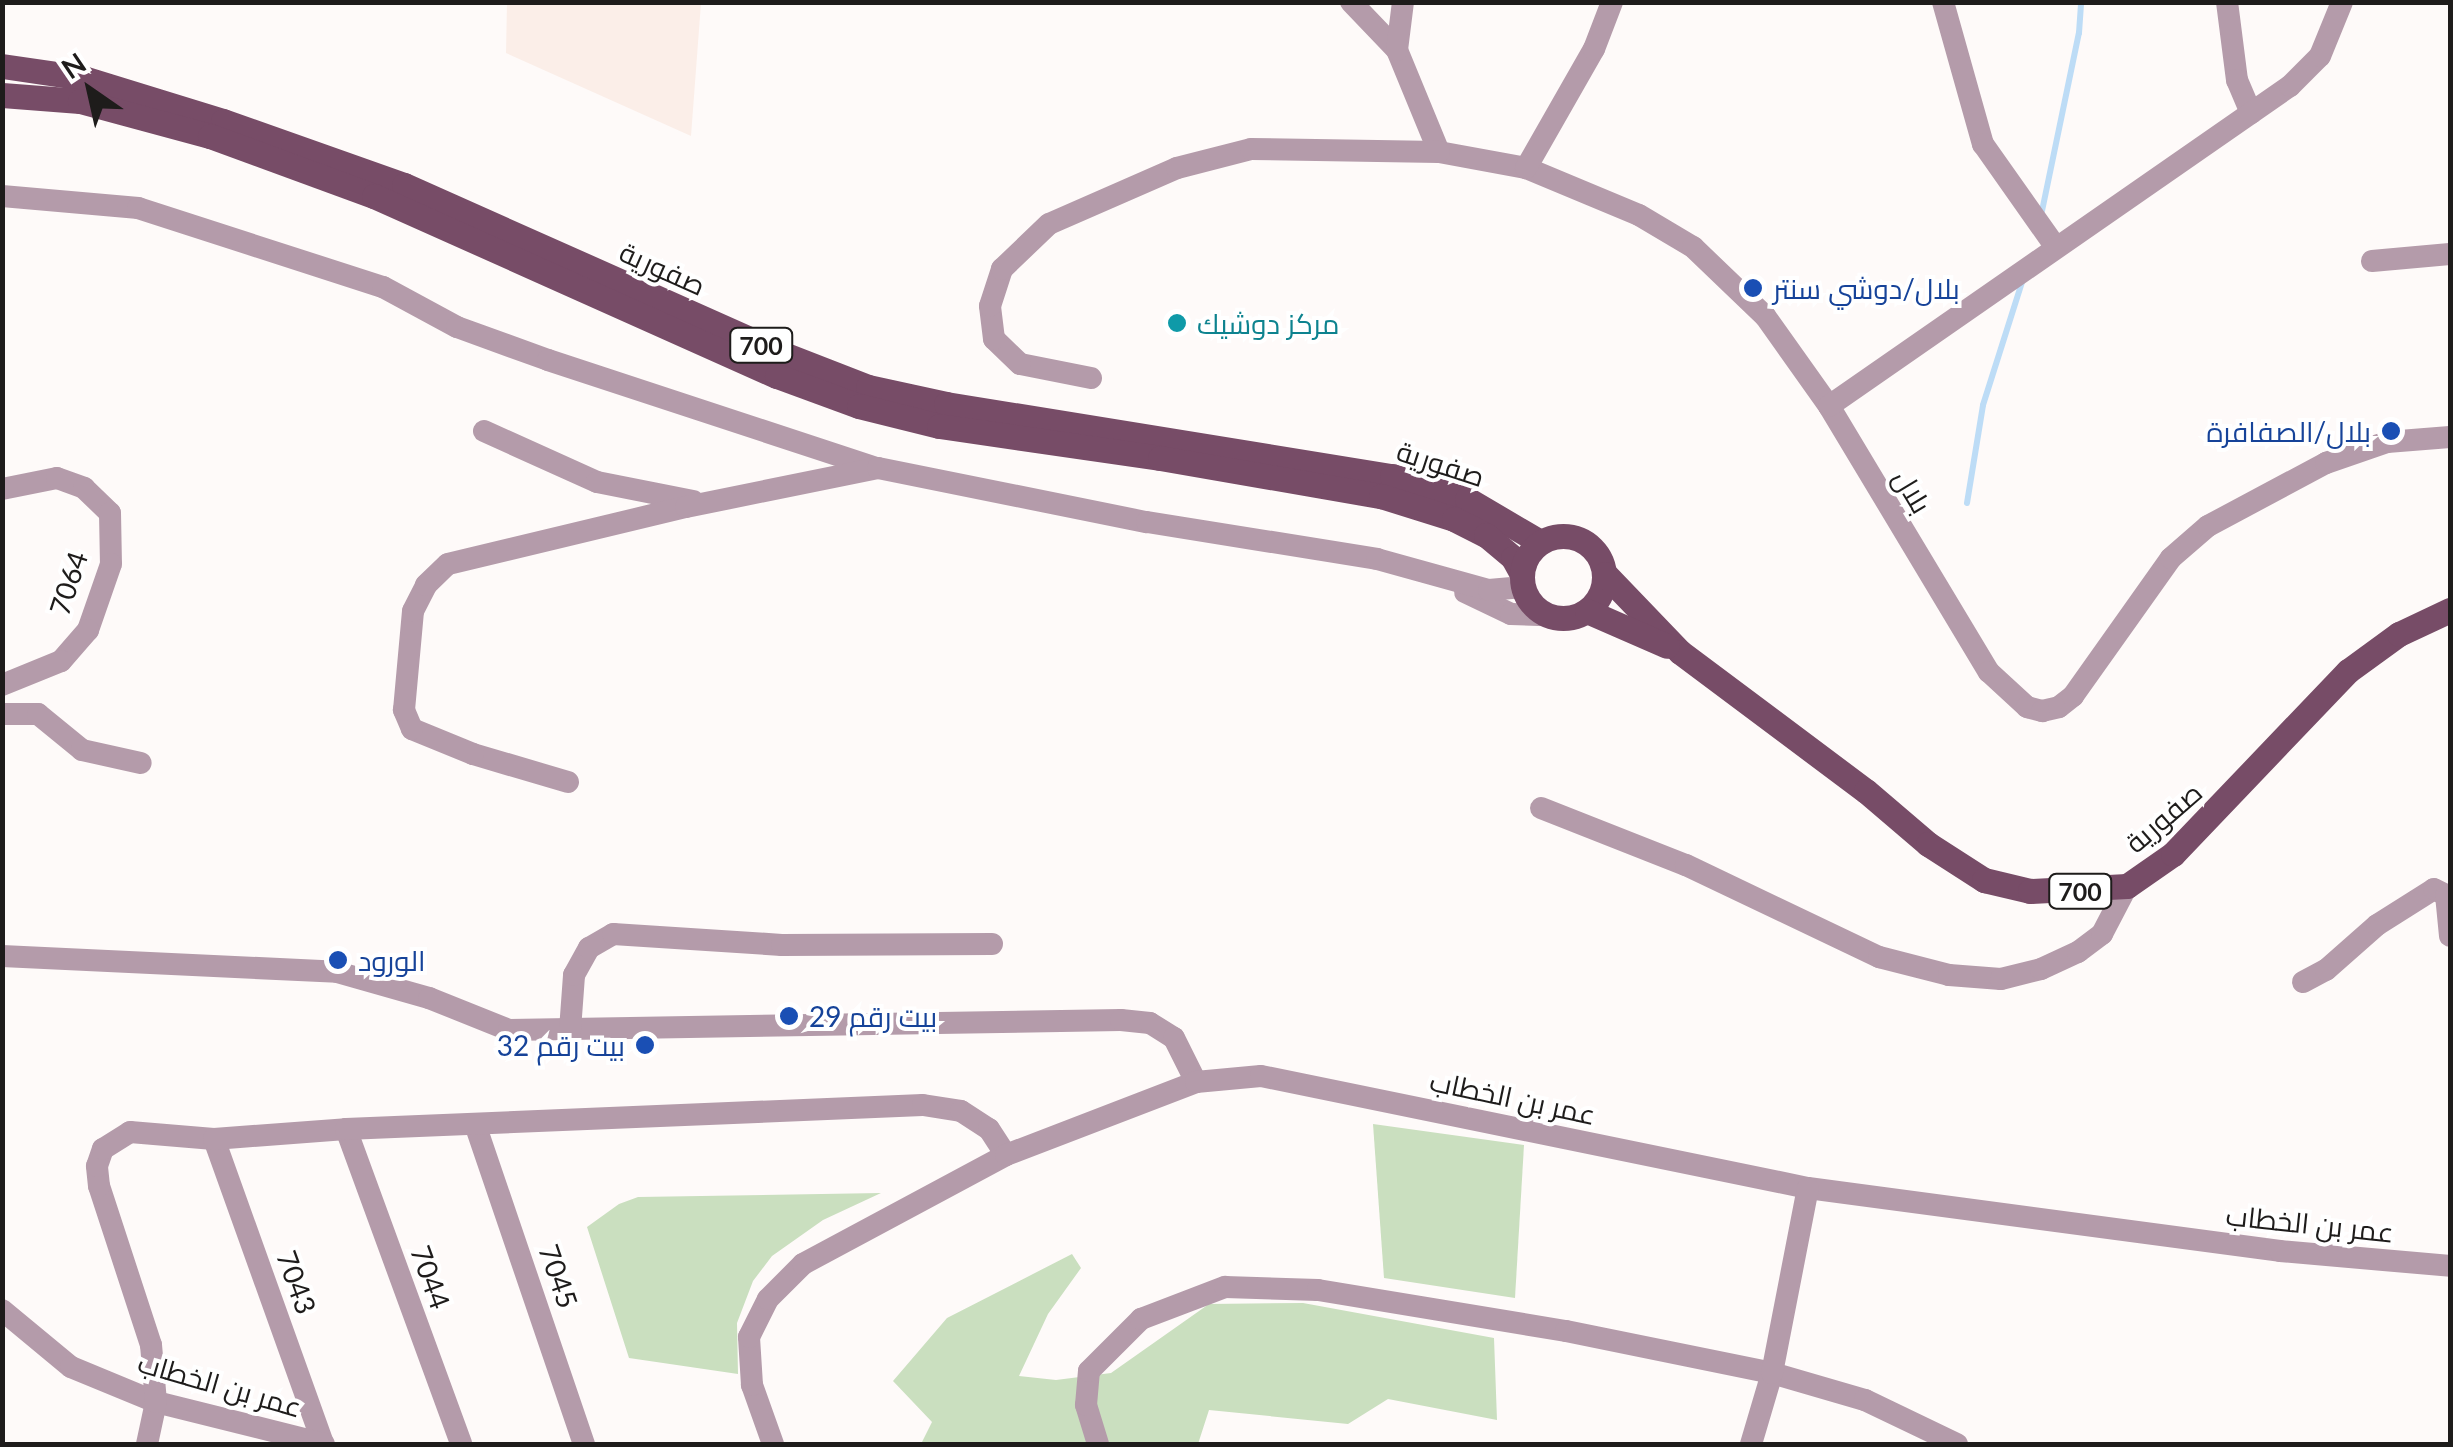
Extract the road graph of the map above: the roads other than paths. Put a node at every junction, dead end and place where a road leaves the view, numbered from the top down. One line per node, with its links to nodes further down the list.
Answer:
1 (1351, 2): 7 (street)
2 (1403, 2): 7 (street)
3 (1612, 2): 12 (street)
4 (1942, 2): 14 (street)
5 (2227, 2): 10 (street)
6 (2342, 2): 10 (street)
7 (1397, 50): 11 (street)
8 (2, 66): 24 (main road, صفورية / 700)
9 (2, 95): 26 (main road, صفورية / 700)
10 (2251, 114): 14 (street)
11 (1439, 152): 12 (street, بلال); 17 (street, بلال)
12 (1526, 168): 18 (street, بلال)
13 (2, 196): 21 (street)
14 (2055, 246): 18 (street)
15 (2450, 254): 16 (street)
16 (2372, 261)
17 (1091, 378)
18 (1828, 406): 20 (street, بلال)
19 (484, 432): 23 (street)
20 (2450, 436)
21 (878, 468): 23 (street); 27 (street)
22 (2, 489): 32 (street, 7064)
23 (703, 504): 35 (street)
24 (1540, 542): 25 (main road, 700); 26 (main road)
25 (1605, 574): 29 (main road); 31 (main road, صفورية / 700)
26 (1522, 581): 27 (street); 30 (main road, 700)
27 (1450, 582): 30 (street)
28 (2450, 610): 37 (main road, صفورية / 700)
29 (1588, 611): 30 (main road, 700); 31 (main road, صفورية / 700)
30 (1546, 615)
31 (1680, 652): 37 (main road, صفورية / 700)
32 (2, 685)
33 (2, 714): 34 (street)
34 (140, 763)
35 (568, 782)
36 (1540, 808): 37 (street)
37 (2126, 886)
38 (2450, 936): 41 (street)
39 (992, 944): 42 (street)
40 (2, 956): 42 (street)
41 (2303, 982)
42 (570, 1030): 43 (street)
43 (1196, 1082): 47 (street, عمر بن الخطاب); 48 (street, عمر بن الخطاب)
44 (476, 1127): 45 (street); 47 (street); 56 (street, 7045)
45 (346, 1129): 46 (street); 55 (street, 7044)
46 (214, 1139): 52 (street); 54 (street, 7043)
47 (1006, 1155): 57 (street, عمر بن الخطاب)
48 (1808, 1188): 49 (street, عمر بن الخطاب); 51 (street)
49 (2450, 1266)
50 (2, 1310): 52 (street, عمر بن الخطاب)
51 (1772, 1373): 58 (street); 59 (street); 60 (street)
52 (156, 1402): 53 (street); 54 (street, عمر بن الخطاب)
53 (147, 1444)
54 (323, 1444)
55 (461, 1444)
56 (584, 1444)
57 (773, 1444)
58 (1098, 1444)
59 (1750, 1444)
60 (1957, 1444)

